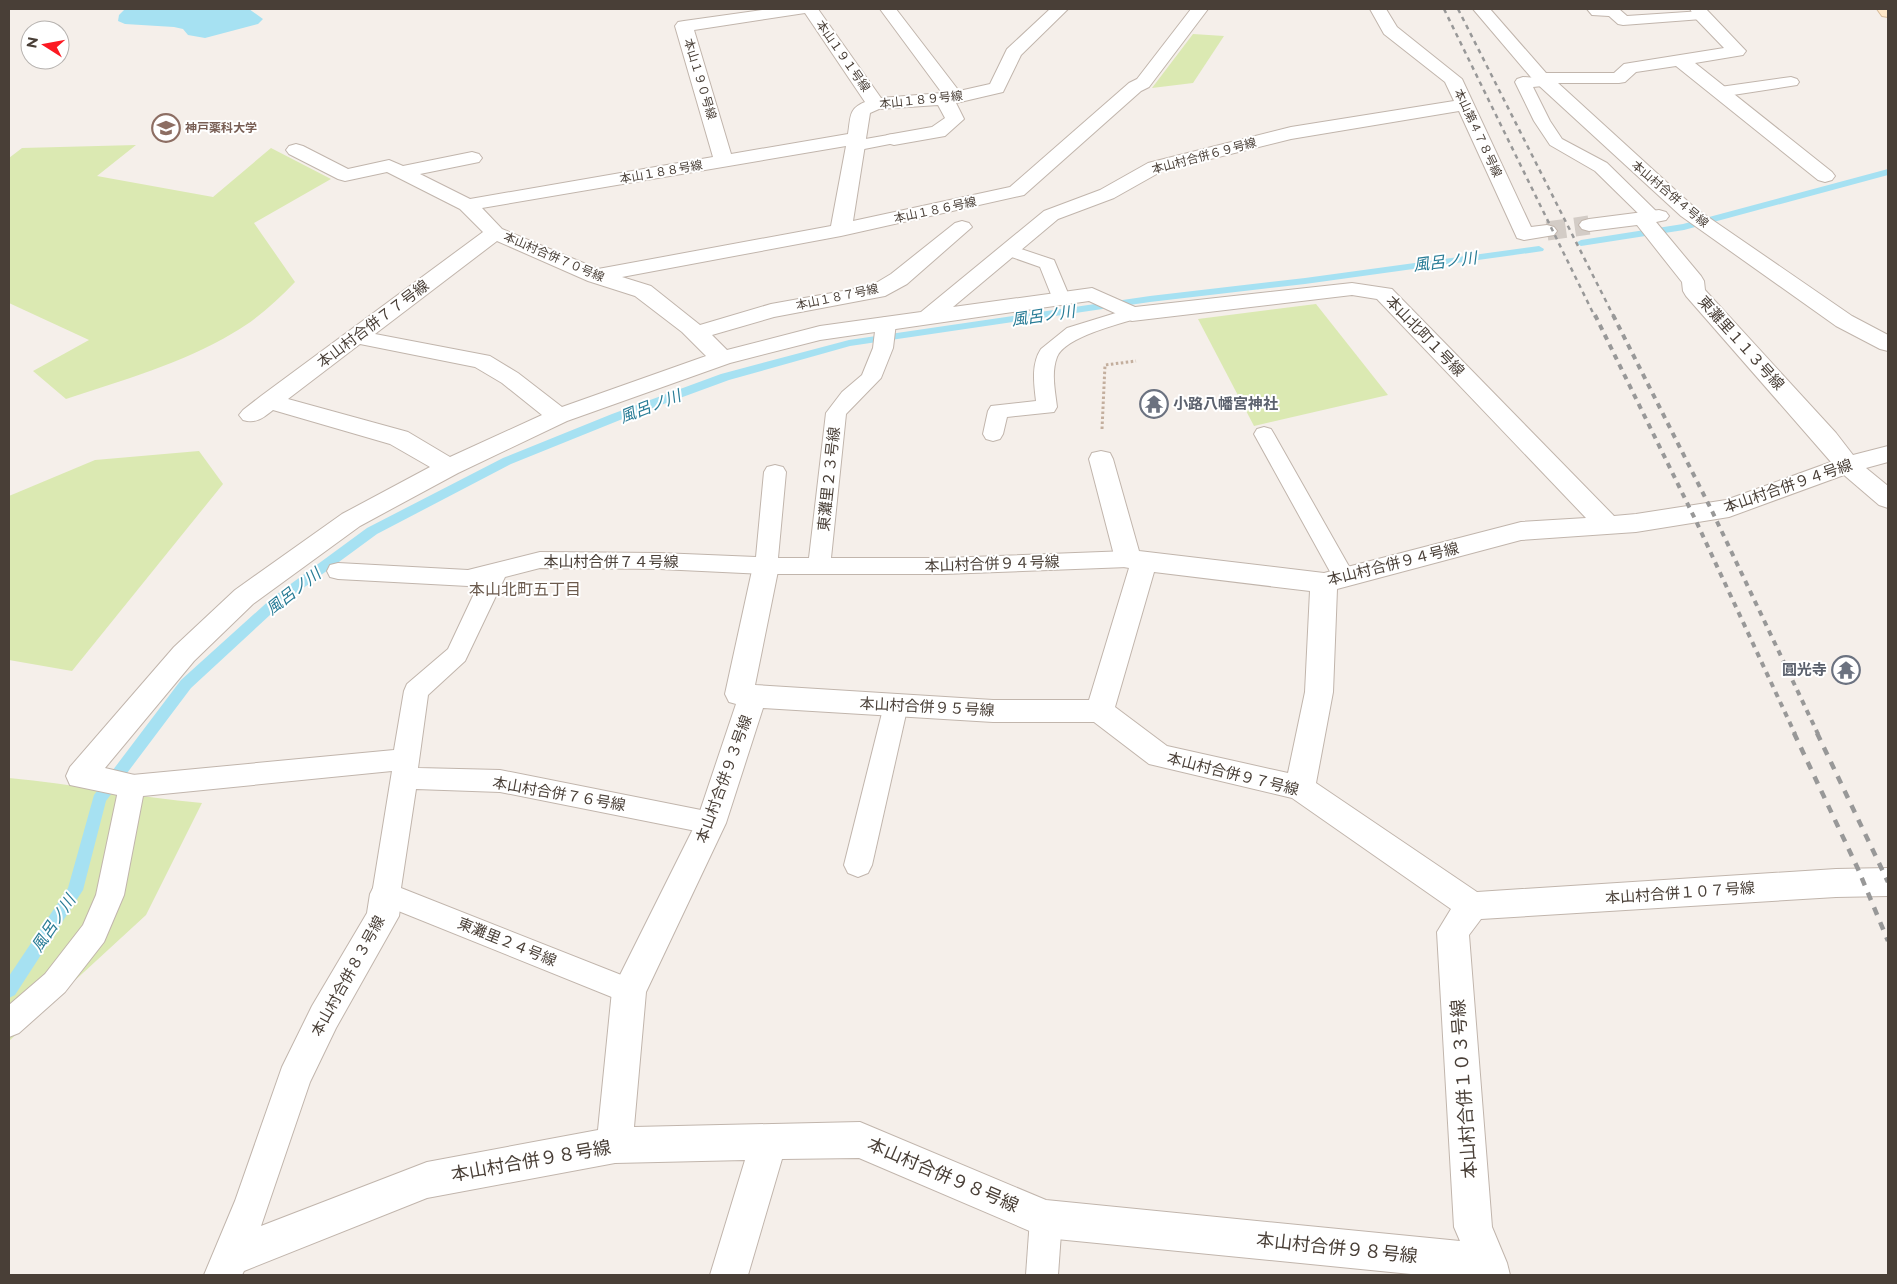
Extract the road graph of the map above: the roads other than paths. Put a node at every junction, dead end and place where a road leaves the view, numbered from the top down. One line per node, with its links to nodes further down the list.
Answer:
1 (802, 9): 23 (street, 本山１９０号線)
2 (810, 9): 17 (street, 本山１９１号線)
3 (888, 9): 16 (street)
4 (1059, 9): 16 (street, 本山１８９号線)
5 (1200, 9): 31 (street, 本山１８６号線)
6 (1378, 9): 18 (street, 本山第４７８号線)
7 (1481, 9): 13 (street, 本山村合併４号線)
8 (1594, 9): 10 (lane)
9 (1885, 9): 11 (street)
10 (1700, 12): 12 (street)
11 (1888, 12)
12 (1680, 60): 13 (street); 15 (street)
13 (1543, 80): 27 (street, 本山村合併４号線); 28 (lane)
14 (1791, 82): 15 (lane)
15 (1720, 92): 25 (street)
16 (949, 99): 17 (street, 本山１８９号線); 19 (street)
17 (876, 104): 20 (street, 本山１８９号線)
18 (1464, 105): 32 (street, 本山第４７８号線); 34 (street, 本山村合併６９号線)
19 (894, 139): 20 (lane)
20 (855, 142): 23 (street, 本山１８８号線); 31 (street, 本山１８９号線)
21 (296, 150): 24 (street, 本山村合併７０号線)
22 (472, 158): 24 (street)
23 (724, 161): 26 (street, 本山１８８号線)
24 (400, 172): 26 (street, 本山村合併７０号線)
25 (1825, 176)
26 (467, 205): 33 (street, 本山村合併７０号線)
27 (1689, 213): 28 (street); 42 (street, 本山村合併４号線)
28 (1645, 218): 29 (street); 49 (street, 東灘里１１３号線)
29 (1589, 225)
30 (962, 227): 40 (street, 本山１８７号線)
31 (841, 230): 35 (street, 本山１８６号線)
32 (1547, 231)
33 (495, 232): 35 (street, 本山村合併７０号線); 41 (street, 本山村合併７７号線)
34 (1009, 250): 36 (lane); 38 (street, 本山村合併６９号線)
35 (596, 276): 40 (street, 本山村合併７０号線)
36 (1061, 298): 37 (street); 38 (street)
37 (1127, 312): 45 (lane); 53 (street, 本山北町１号線)
38 (928, 317): 39 (street)
39 (886, 323): 43 (street); 56 (lane, 東灘里２３号線)
40 (696, 333): 43 (street, 本山村合併７０号線)
41 (357, 337): 44 (street); 50 (street, 本山村合併７７号線)
42 (1888, 344)
43 (722, 358): 44 (street)
44 (559, 416): 50 (street)
45 (993, 434)
46 (1264, 434): 59 (lane)
47 (1888, 454): 49 (street, 本山村合併９４号線)
48 (1101, 459): 54 (street)
49 (1847, 465): 52 (street, 東灘里１１３号線); 53 (street, 本山村合併９４号線)
50 (449, 466): 64 (street)
51 (775, 472): 55 (lane, 本山村合併９３号線)
52 (1888, 499)
53 (1608, 525): 59 (street, 本山村合併９４号線)
54 (1136, 560): 56 (lane, 本山村合併９４号線); 59 (street, 本山村合併９４号線); 62 (street)
55 (766, 566): 56 (lane, 本山村合併９４号線); 57 (lane, 本山村合併７４号線); 60 (street, 本山村合併９３号線)
56 (819, 566)
57 (498, 570): 58 (lane, 本山村合併７４号線); 63 (lane, 本山村合併８３号線)
58 (338, 571)
59 (1334, 580): 65 (street)
60 (754, 696): 61 (street, 本山村合併９５号線); 66 (street, 本山村合併９３号線)
61 (896, 705): 62 (street, 本山村合併９５号線); 67 (lane)
62 (1100, 711): 65 (street, 本山村合併９７号線)
63 (405, 769): 64 (lane, 本山村合併７６号線); 66 (lane, 本山村合併７６号線); 69 (lane, 本山村合併８３号線)
64 (132, 786): 72 (lane)
65 (1300, 788): 70 (street, 本山村合併９７号線)
66 (711, 823): 71 (street, 本山村合併９３号線)
67 (858, 865)
68 (1888, 882): 70 (street, 本山村合併１０７号線)
69 (386, 894): 71 (lane, 東灘里２４号線); 76 (street, 本山村合併８３号線)
70 (1472, 906): 77 (street, 本山村合併１０３号線)
71 (629, 991): 74 (street, 本山村合併９３号線)
72 (9, 1024)
73 (769, 1142): 74 (street, 本山村合併９８号線); 75 (street, 本山村合併９８号線); 78 (street)
74 (616, 1145): 76 (street, 本山村合併９８号線)
75 (1046, 1219): 77 (street, 本山村合併９８号線); 79 (lane)
76 (227, 1266)
77 (1490, 1269)
78 (729, 1275)
79 (1042, 1275)

